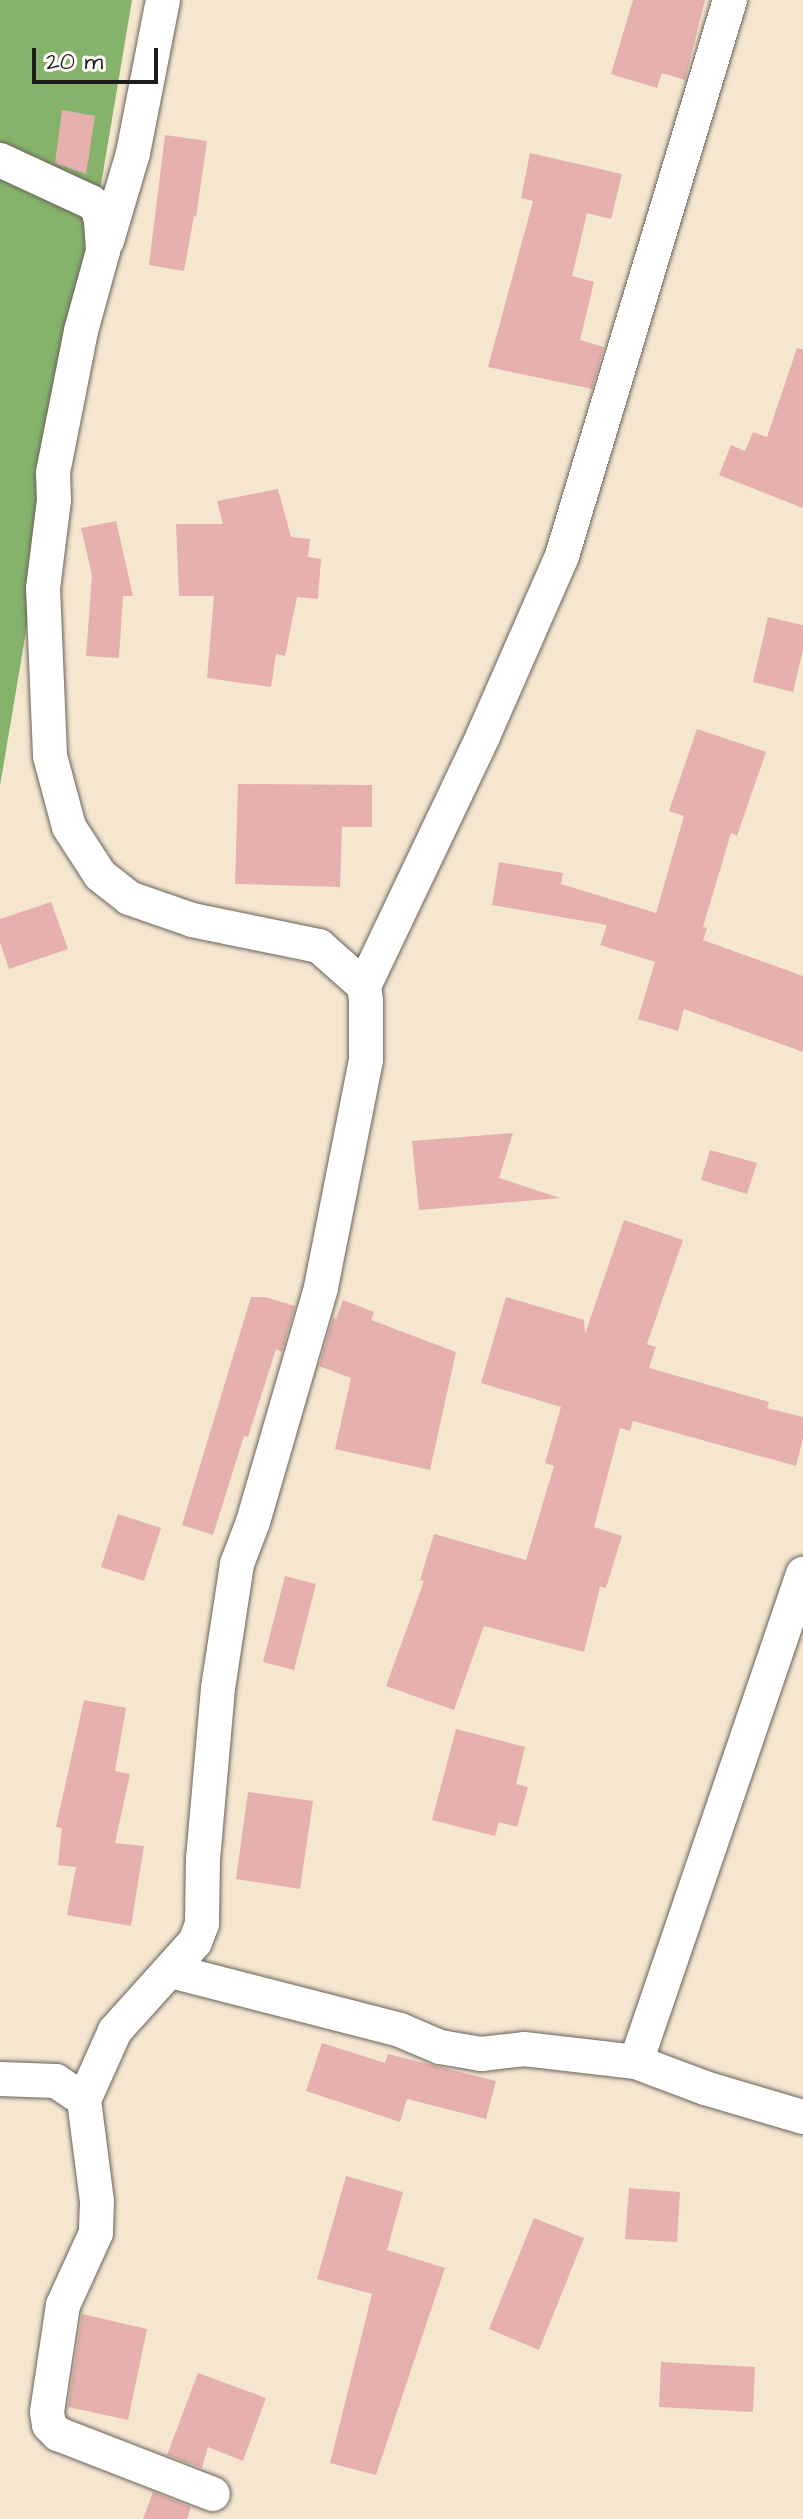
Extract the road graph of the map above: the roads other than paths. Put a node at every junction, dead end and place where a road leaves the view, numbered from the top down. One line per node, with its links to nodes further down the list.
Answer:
1 (163, 0): 4 (street)
2 (730, 0): 5 (street)
3 (0, 160): 4 (street)
4 (103, 251): 5 (street)
5 (364, 986): 7 (street)
6 (803, 1574): 8 (street)
7 (171, 1971): 8 (street); 10 (street)
8 (636, 2062): 11 (street)
9 (4, 2079): 10 (street)
10 (84, 2100): 12 (street)
11 (803, 2117)
12 (213, 2494)

